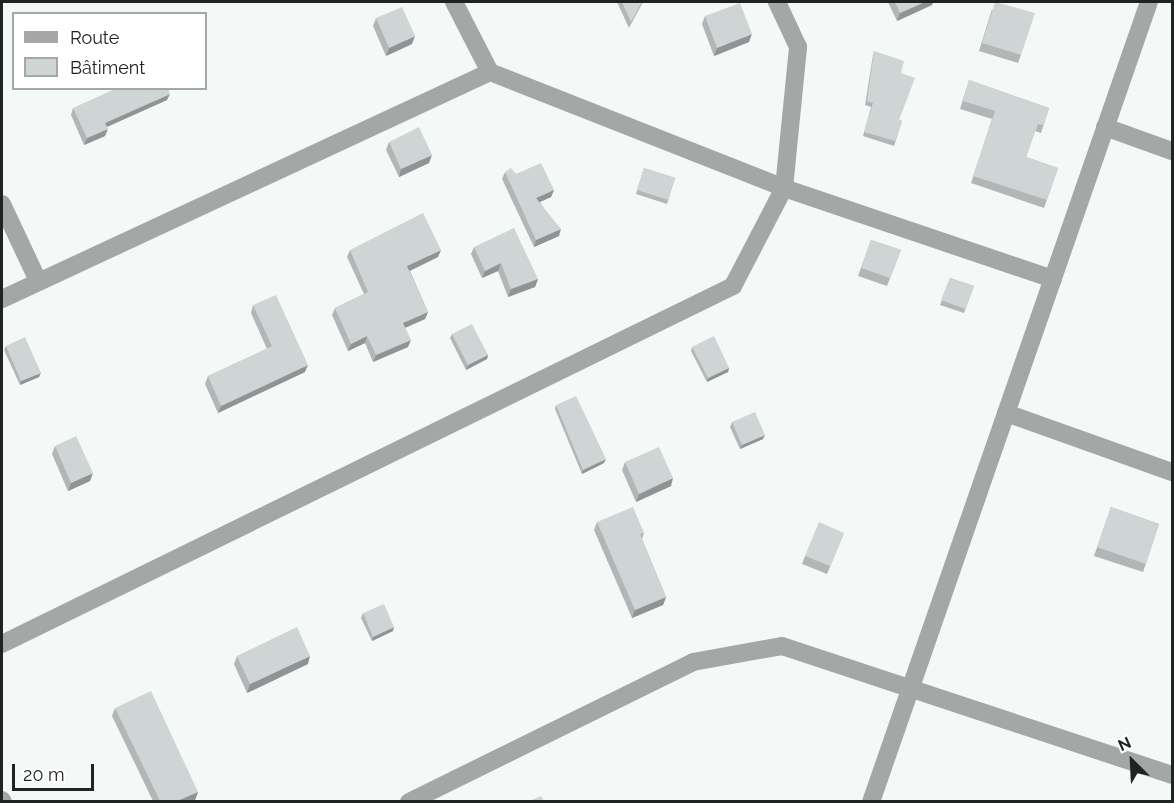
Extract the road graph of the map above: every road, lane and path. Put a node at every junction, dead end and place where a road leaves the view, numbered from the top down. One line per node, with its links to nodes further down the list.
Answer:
1 (454, 2): 4 (street)
2 (777, 2): 7 (street)
3 (1149, 2): 5 (street)
4 (490, 72): 7 (street); 10 (street)
5 (1105, 127): 6 (street); 9 (street)
6 (1173, 151)
7 (784, 188): 9 (street); 14 (street)
8 (2, 204): 10 (street)
9 (1053, 279): 12 (street)
10 (38, 281): 11 (street)
11 (2, 299)
12 (1006, 414): 13 (street); 15 (street)
13 (1173, 472)
14 (2, 644)
15 (910, 689): 16 (street); 17 (street); 18 (street)
16 (1173, 775)
17 (409, 801)
18 (871, 801)

